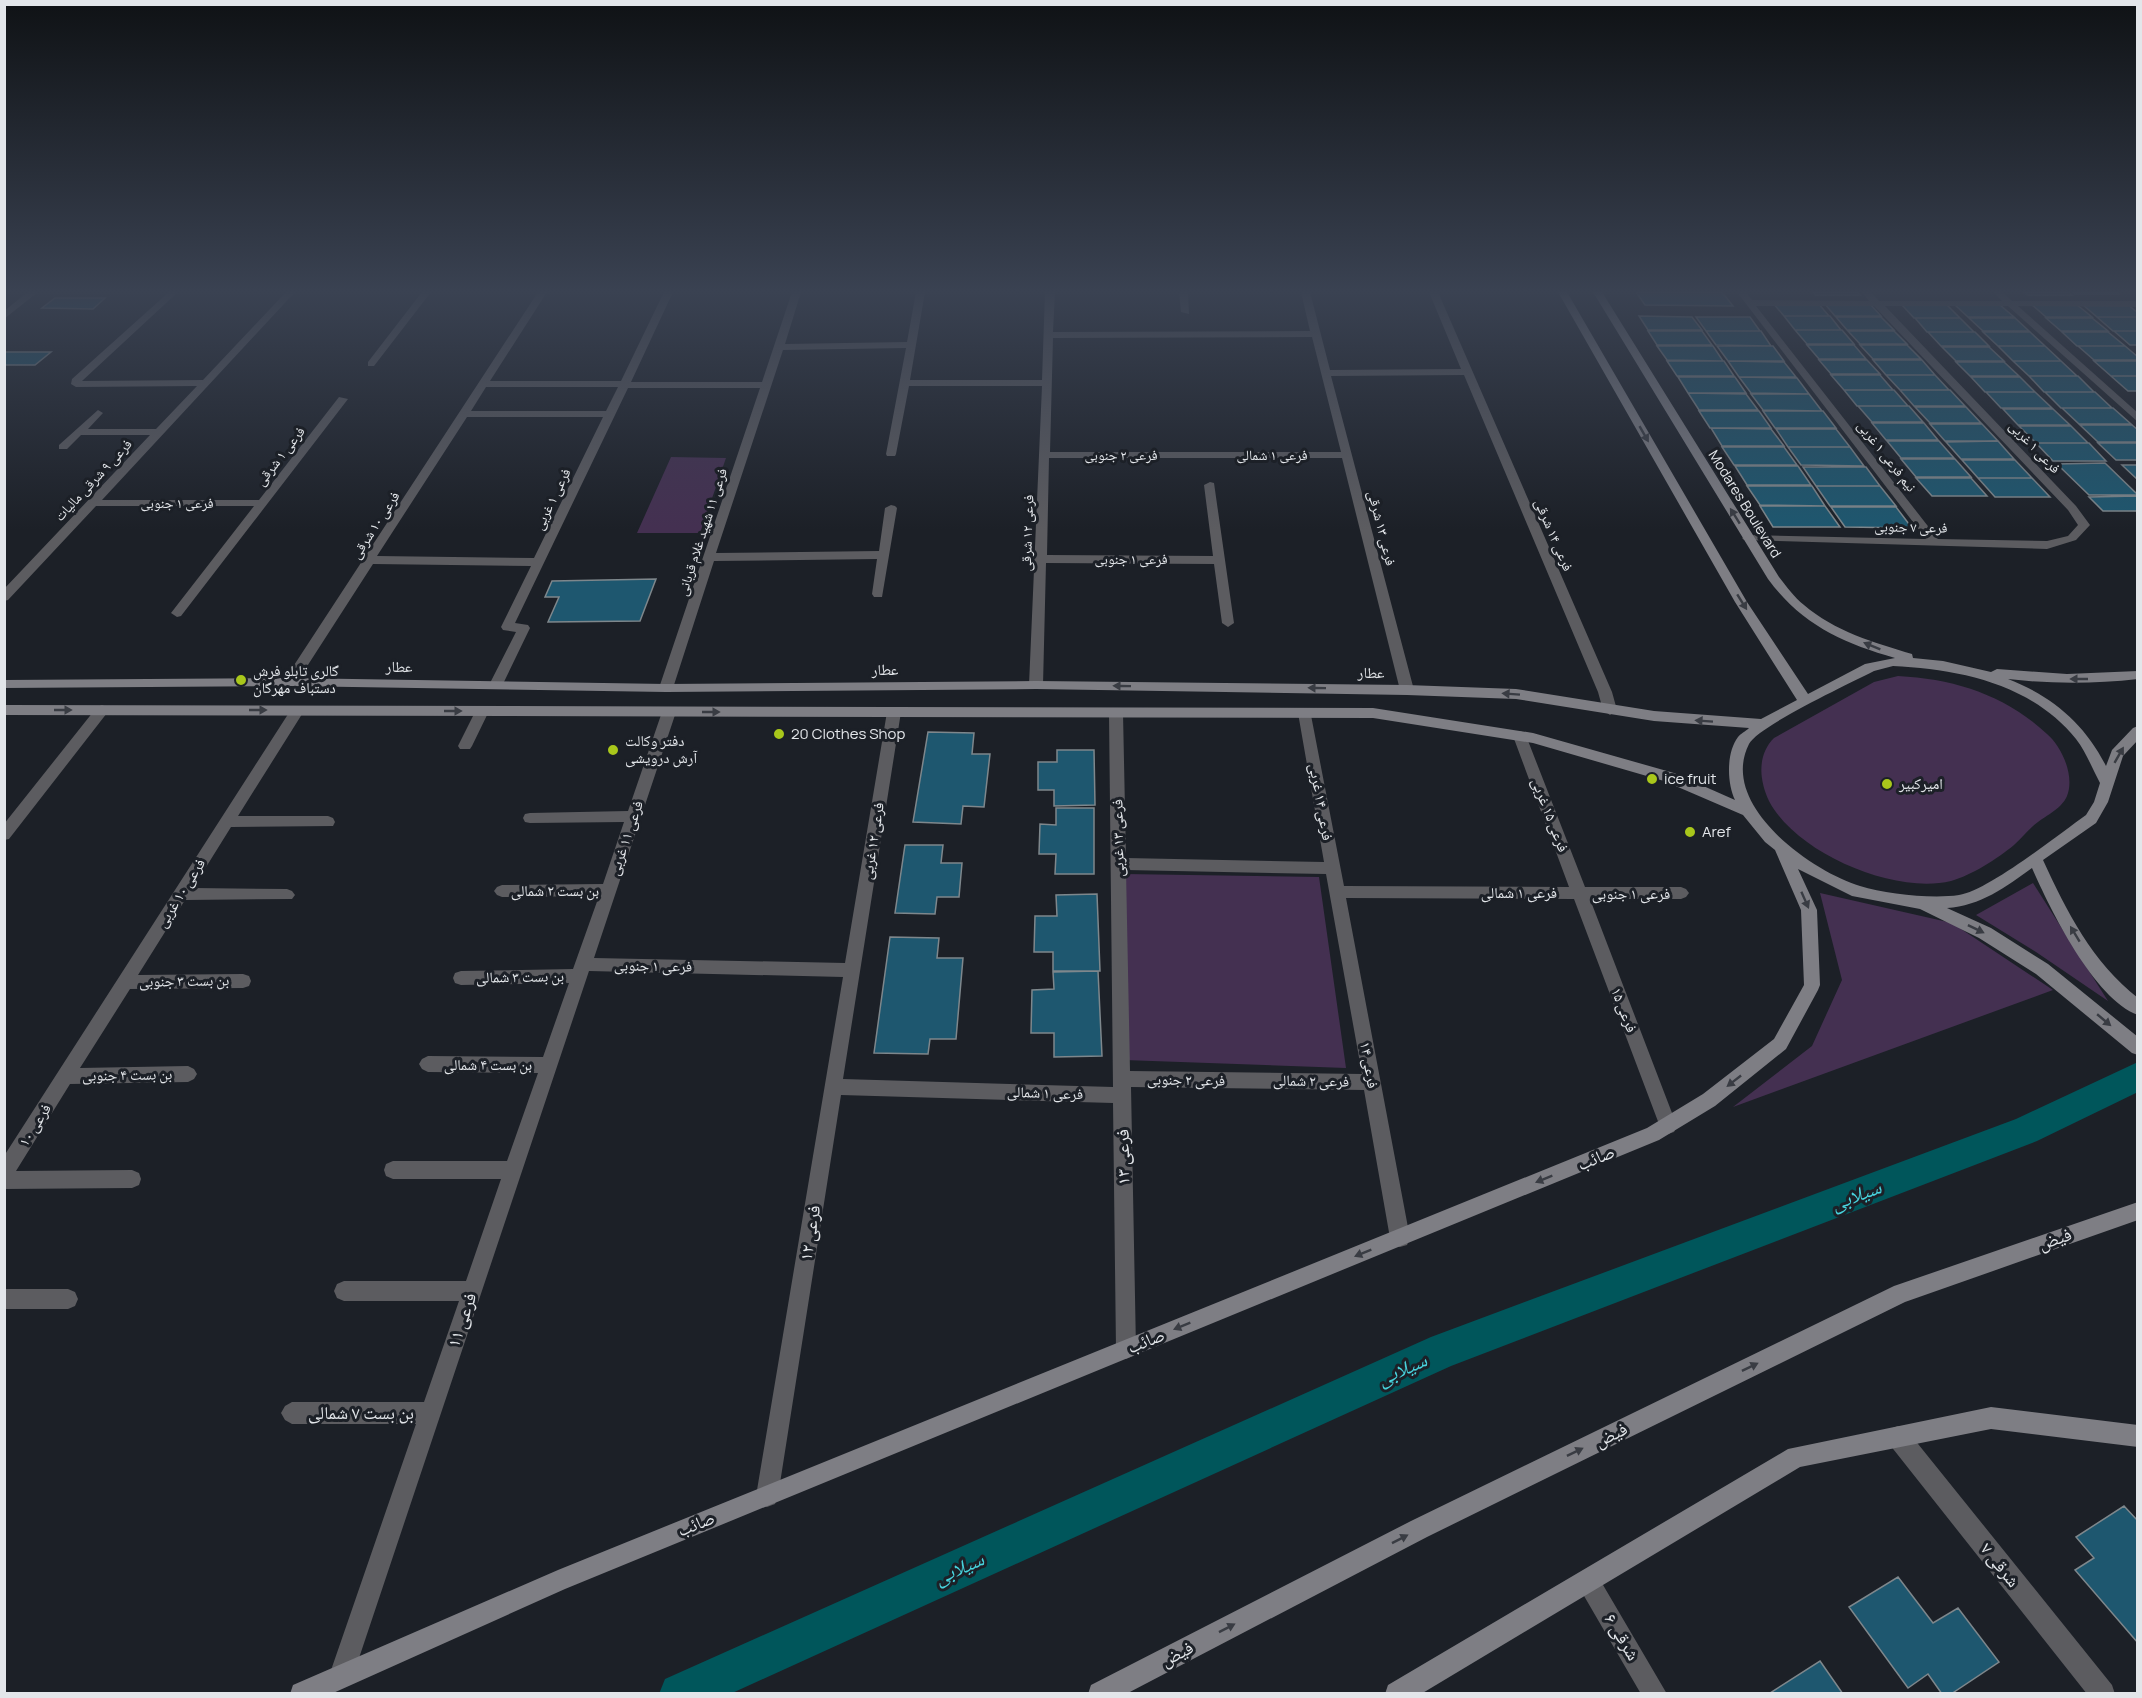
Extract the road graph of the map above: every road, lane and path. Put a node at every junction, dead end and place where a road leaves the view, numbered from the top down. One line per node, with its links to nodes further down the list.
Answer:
1 (87, 371): 15 (street)
2 (216, 371): 15 (street, فرعی ۹ شرقی مالیات)
3 (492, 371): 18 (street)
4 (631, 371): 19 (street)
5 (771, 371): 20 (street, فرعی ۱۱ شهید غلام قربانی)
6 (906, 371): 16 (street)
7 (1047, 371): 17 (street)
8 (1608, 371): 60 (main road, one-way to 60)
9 (1646, 371): 37 (main road, Modares Boulevard, one-way to 9)
10 (1802, 371): 39 (street, نیم فرعی ۱ غربی)
11 (1942, 371): 38 (street, فرعی ۱ غربی)
12 (2084, 371): 25 (street)
13 (1467, 372): 14 (street); 63 (street, فرعی ۱۴ شرقی)
14 (1327, 373): 32 (street, فرعی ۱۳ شرقی)
15 (205, 383): 27 (street, فرعی ۹ شرقی مالیات)
16 (904, 383): 17 (street); 29 (street)
17 (1047, 383): 30 (street, فرعی ۱۲ شرقی)
18 (484, 384): 19 (street); 23 (street, فرعی ۱۰ شرقی)
19 (625, 384): 20 (street); 24 (street, فرعی ۱ غربی)
20 (766, 385): 41 (street, فرعی ۱۱ شهید غلام قربانی)
21 (343, 399): 34 (street, فرعی ۱ شرقی)
22 (98, 413): 26 (street)
23 (465, 414): 24 (street); 43 (street, فرعی ۱۰ شرقی)
24 (610, 414): 45 (street, فرعی ۱ غربی)
25 (2138, 419)
26 (79, 432): 27 (street); 28 (street)
27 (159, 432): 35 (street, فرعی ۹ شرقی مالیات)
28 (63, 447)
29 (891, 454)
30 (1045, 454): 31 (street, فرعی ۲ جنوبی); 42 (street, فرعی ۱۲ شرقی)
31 (1196, 455): 32 (street, فرعی ۱ شمالی)
32 (1348, 455): 59 (street, فرعی ۱۳ شرقی)
33 (1210, 485): 44 (street)
34 (262, 502): 35 (street, فرعی ۱ جنوبی); 48 (street)
35 (92, 503): 47 (street, فرعی ۹ شرقی مالیات)
36 (891, 508): 40 (street)
37 (1748, 538): 39 (street, فرعی ۷ جنوبی); 50 (main road, Modares Boulevard, one-way to 37)
38 (2072, 538): 39 (street, فرعی ۷ جنوبی)
39 (1935, 543)
40 (884, 555): 41 (street); 46 (street)
41 (710, 557): 58 (street, فرعی ۱۱ شهید غلام قربانی)
42 (1042, 559): 44 (street, فرعی ۱ جنوبی); 56 (street, فرعی ۱۲ شرقی)
43 (370, 560): 45 (street); 53 (street, فرعی ۱۰ شرقی)
44 (1220, 560): 49 (street)
45 (538, 562): 55 (street, فرعی ۱ غربی)
46 (878, 594)
47 (4, 597)
48 (177, 614)
49 (1228, 623)
50 (1928, 662): 51 (main road); 60 (main road)
51 (1972, 670): 52 (main road, one-way to 51); 75 (main road)
52 (2138, 675)
53 (290, 682): 54 (main road, عطار); 55 (main road, عطار)
54 (4, 684)
55 (496, 685): 58 (main road, عطار)
56 (1036, 685): 57 (main road, عطار, one-way to 56); 58 (main road, عطار)
57 (1232, 687): 59 (main road, عطار, one-way to 57); 69 (main road)
58 (666, 688)
59 (1407, 690): 63 (main road, عطار, one-way to 59)
60 (1805, 701): 71 (main road)
61 (4, 710): 62 (main road, one-way to 62)
62 (102, 710): 64 (main road, one-way to 64); 81 (street)
63 (1610, 710): 71 (main road, عطار, one-way to 63)
64 (297, 711): 65 (main road, one-way to 65); 79 (street, فرعی ۱۰ غربی)
65 (482, 711): 66 (main road); 74 (street)
66 (669, 712): 67 (main road, one-way to 67); 77 (street, فرعی ۱۱ غربی)
67 (894, 712): 68 (main road); 96 (street, فرعی ۱۲ غربی)
68 (1116, 713): 69 (main road); 84 (street, فرعی ۱۳ غربی)
69 (1234, 713): 70 (main road)
70 (1305, 713): 73 (main road); 85 (street, فرعی ۱۴ غربی)
71 (1763, 724): 76 (main road)
72 (2138, 731): 75 (main road, one-way to 72)
73 (1520, 736): 76 (main road); 91 (street, فرعی ۱۵ غربی)
74 (465, 746)
75 (2107, 783): 83 (main road)
76 (1748, 812): 82 (main road)
77 (633, 816): 78 (street); 86 (street, فرعی ۱۱ غربی)
78 (530, 818)
79 (227, 821): 80 (street); 90 (street, فرعی ۱۰ غربی)
80 (328, 822)
81 (4, 835)
82 (1781, 847): 93 (main road); 110 (main road, صائب, one-way to 110)
83 (2035, 859): 93 (main road); 100 (main road, one-way to 83)
84 (1118, 864): 85 (street); 94 (street, فرعی ۱۳ غربی)
85 (1333, 868): 88 (street, فرعی ۱۴ غربی)
86 (608, 890): 87 (street, بن بست ۲ شمالی); 95 (street, فرعی ۱۱ غربی)
87 (502, 891)
88 (1338, 892): 91 (street, فرعی ۱ شمالی); 107 (street, فرعی ۱۴)
89 (1681, 893): 91 (street, فرعی ۱ جنوبی)
90 (181, 894): 92 (street); 99 (street, فرعی ۱۰ غربی)
91 (1580, 894): 110 (street, فرعی ۱۵)
92 (287, 895)
93 (1923, 903): 101 (main road, one-way to 101)
94 (1120, 964): 109 (street, فرعی ۱۳)
95 (581, 970): 96 (street, فرعی ۱ جنوبی); 97 (street, بن بست ۳ شمالی); 103 (street, فرعی ۱۱)
96 (852, 970): 108 (street, فرعی ۱۲)
97 (461, 978)
98 (243, 981): 99 (street, بن بست ۳ جنوبی)
99 (126, 982): 105 (street, فرعی ۱۰ غربی)
100 (2138, 1008)
101 (2138, 1048)
102 (428, 1064): 103 (street, بن بست ۴ شمالی)
103 (548, 1065): 112 (street, فرعی ۱۱)
104 (188, 1074): 105 (street, بن بست ۴ جنوبی)
105 (66, 1076): 113 (street, فرعی ۱۰)
106 (1250, 1080): 107 (street, فرعی ۲ شمالی); 109 (street, فرعی ۲ جنوبی)
107 (1372, 1082): 117 (street, فرعی ۱۴)
108 (833, 1087): 109 (street, فرعی ۱ شمالی); 127 (street, فرعی ۱۲)
109 (1121, 1087): 122 (street, فرعی ۱۳)
110 (1668, 1126): 117 (main road, صائب, one-way to 117)
111 (393, 1170): 112 (street)
112 (513, 1170): 118 (street, فرعی ۱۱)
113 (4, 1173)
114 (132, 1179): 115 (street)
115 (4, 1180)
116 (2138, 1211): 131 (main road, فیض, one-way to 116)
117 (1400, 1238): 122 (main road, صائب, one-way to 122)
118 (472, 1291): 119 (street); 124 (street, فرعی ۱۱)
119 (344, 1292)
120 (4, 1299): 121 (street)
121 (68, 1299)
122 (1126, 1349): 127 (main road, صائب)
123 (292, 1413): 124 (street, بن بست ۷ شمالی)
124 (430, 1413): 129 (street, فرعی ۱۱)
125 (2138, 1436): 126 (main road)
126 (1898, 1437): 128 (main road); 134 (street, ۷ شرقی)
127 (767, 1496): 129 (main road, صائب)
128 (1588, 1581): 132 (main road); 133 (street, ۶ شرقی)
129 (341, 1676): 130 (main road, صائب)
130 (302, 1694)
131 (1100, 1694)
132 (1397, 1694)
133 (1655, 1694)
134 (2103, 1694)

